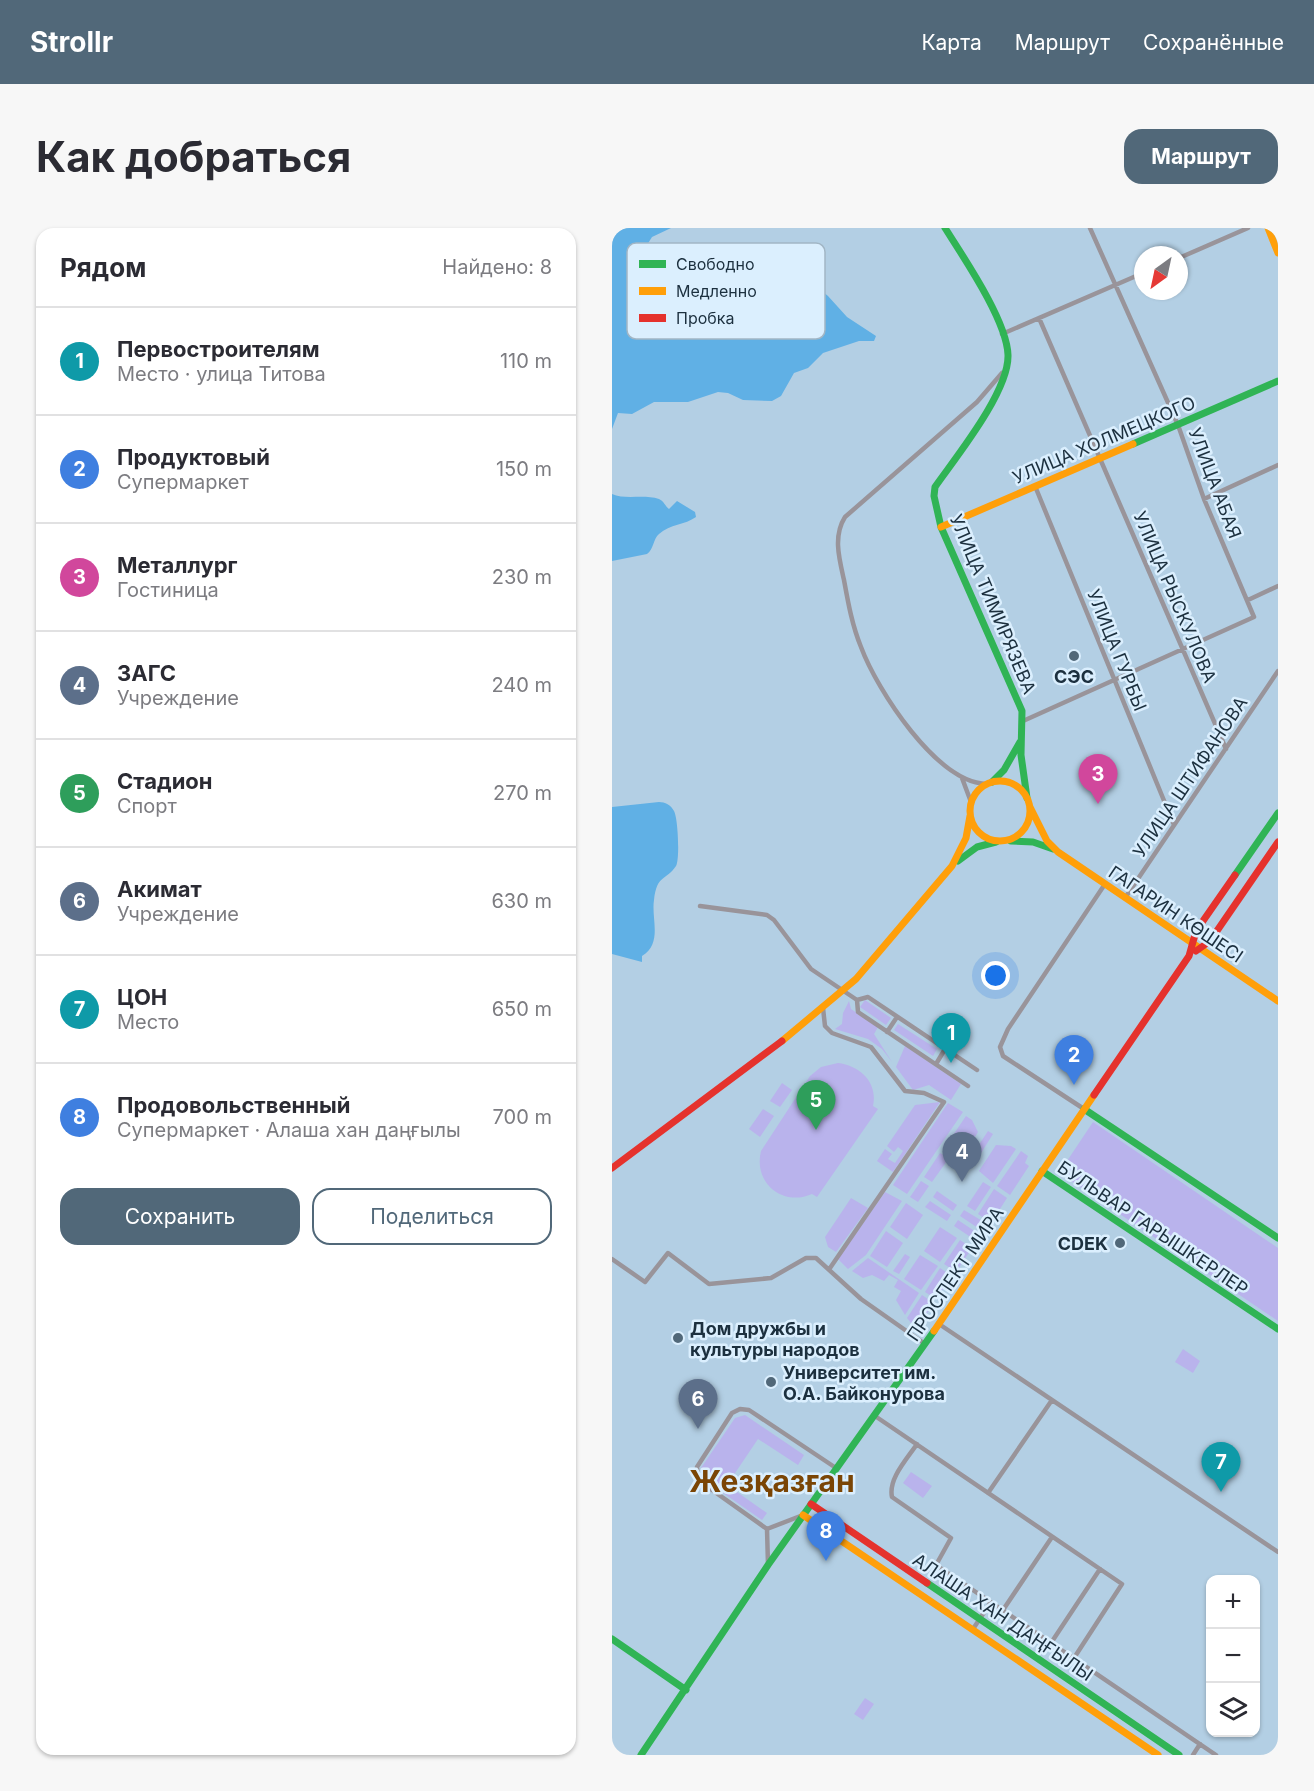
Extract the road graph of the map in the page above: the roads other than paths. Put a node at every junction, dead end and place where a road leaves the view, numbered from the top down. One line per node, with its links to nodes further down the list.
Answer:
1 (945, 228): 10 (street, УЛИЦА ТИМИРЯЗЕВА)
2 (1090, 228): 8 (street, УЛИЦА АБАЯ)
3 (1248, 228): 6 (street)
4 (1268, 228): 5 (street)
5 (1278, 253)
6 (1188, 254)
7 (1134, 277): 8 (street)
8 (1115, 285): 9 (street); 13 (street, УЛИЦА АБАЯ)
9 (1039, 318): 10 (street); 14 (street, УЛИЦА РЫСКУЛОВА)
10 (1002, 334): 11 (street, УЛИЦА ТИМИРЯЗЕВА)
11 (1007, 366): 18 (street, УЛИЦА ТИМИРЯЗЕВА); 27 (street)
12 (1278, 381): 13 (street, УЛИЦА ХОЛМЕЦКОГО)
13 (1178, 424): 14 (street, УЛИЦА ХОЛМЕЦКОГО); 17 (street, УЛИЦА АБАЯ)
14 (1100, 457): 16 (street, УЛИЦА ХОЛМЕЦКОГО); 21 (street, УЛИЦА РЫСКУЛОВА)
15 (1278, 465): 17 (street)
16 (1035, 486): 18 (street, УЛИЦА ХОЛМЕЦКОГО); 23 (street, УЛИЦА ГУРБЫ)
17 (1204, 499): 20 (street, УЛИЦА АБАЯ)
18 (941, 527): 24 (street, УЛИЦА ТИМИРЯЗЕВА)
19 (1278, 586): 20 (street)
20 (1248, 600): 21 (street, УЛИЦА АБАЯ)
21 (1183, 650): 23 (street); 26 (street, УЛИЦА РЫСКУЛОВА)
22 (1278, 671): 26 (street, УЛИЦА ШТИФАНОВА)
23 (1116, 680): 24 (street); 34 (street, УЛИЦА ГУРБЫ)
24 (1023, 721): 25 (street, УЛИЦА ТИМИРЯЗЕВА)
25 (1021, 740): 28 (street); 29 (street)
26 (1226, 749): 34 (street, УЛИЦА ШТИФАНОВА)
27 (960, 776): 28 (street); 30 (street)
28 (990, 783): 29 (street); 30 (street)
29 (1027, 798): 31 (street)
30 (971, 802): 33 (street)
31 (1030, 807): 35 (street); 38 (street)
32 (1278, 813): 43 (street, ПРОСПЕКТ МИРА)
33 (970, 816): 36 (street); 39 (street)
34 (1174, 825): 41 (street, УЛИЦА ШТИФАНОВА)
35 (1007, 841): 36 (street); 38 (street)
36 (996, 842): 39 (street)
37 (1278, 842): 43 (street, ПРОСПЕКТ МИРА)
38 (1058, 852): 40 (street, ГАГАРИН КӨШЕСІ)
39 (951, 866): 46 (street)
40 (1105, 884): 41 (street, ГАГАРИН КӨШЕСІ); 53 (street)
41 (1125, 898): 43 (street, ГАГАРИН КӨШЕСІ)
42 (699, 906): 44 (street)
43 (1196, 946): 45 (street, ГАГАРИН КӨШЕСІ); 53 (street, ПРОСПЕКТ МИРА)
44 (856, 999): 47 (street); 48 (street)
45 (1278, 1001)
46 (823, 1008): 54 (street); 58 (street)
47 (897, 1017): 48 (street); 49 (street)
48 (887, 1032): 50 (street)
49 (945, 1049): 50 (street); 51 (street)
50 (936, 1064): 52 (street)
51 (977, 1070)
52 (968, 1086)
53 (1084, 1109): 55 (street, ПРОСПЕКТ МИРА); 56 (street)
54 (612, 1168)
55 (1042, 1171): 59 (street, ПРОСПЕКТ МИРА); 60 (street, БУЛЬВАР ГАРЫШКЕРЛЕР)
56 (1278, 1238)
57 (612, 1259): 58 (street)
58 (830, 1268): 61 (street)
59 (939, 1324): 61 (street, ПРОСПЕКТ МИРА); 62 (street)
60 (1278, 1329)
61 (925, 1344): 63 (street, ПРОСПЕКТ МИРА)
62 (1052, 1400): 66 (street); 71 (street)
63 (875, 1416): 64 (street); 65 (street, ПРОСПЕКТ МИРА)
64 (916, 1444): 66 (street); 74 (street)
65 (836, 1468): 67 (street, ПРОСПЕКТ МИРА); 69 (street)
66 (988, 1493): 70 (street)
67 (811, 1504): 68 (street, ПРОСПЕКТ МИРА); 76 (street, АЛАША ХАН ДАҢҒЫЛЫ)
68 (803, 1515): 69 (street); 72 (street, ПРОСПЕКТ МИРА); 77 (street, АЛАША ХАН ДАҢҒЫЛЫ)
69 (767, 1529): 72 (street)
70 (1052, 1537): 73 (street); 75 (street)
71 (1278, 1552)
72 (768, 1565): 81 (street, ПРОСПЕКТ МИРА)
73 (1100, 1569): 79 (street); 80 (street)
74 (991, 1602): 75 (street); 76 (street)
75 (1003, 1610): 79 (street)
76 (980, 1620): 77 (street); 85 (street, АЛАША ХАН ДАҢҒЫЛЫ)
77 (974, 1629): 84 (street, АЛАША ХАН ДАҢҒЫЛЫ)
78 (612, 1639): 81 (street)
79 (1051, 1642): 80 (street)
80 (1074, 1658): 82 (street)
81 (686, 1690): 83 (street, ПРОСПЕКТ МИРА)
82 (1200, 1744): 86 (street); 87 (street)
83 (641, 1755)
84 (1158, 1755)
85 (1179, 1755)
86 (1193, 1755)
87 (1216, 1755)

